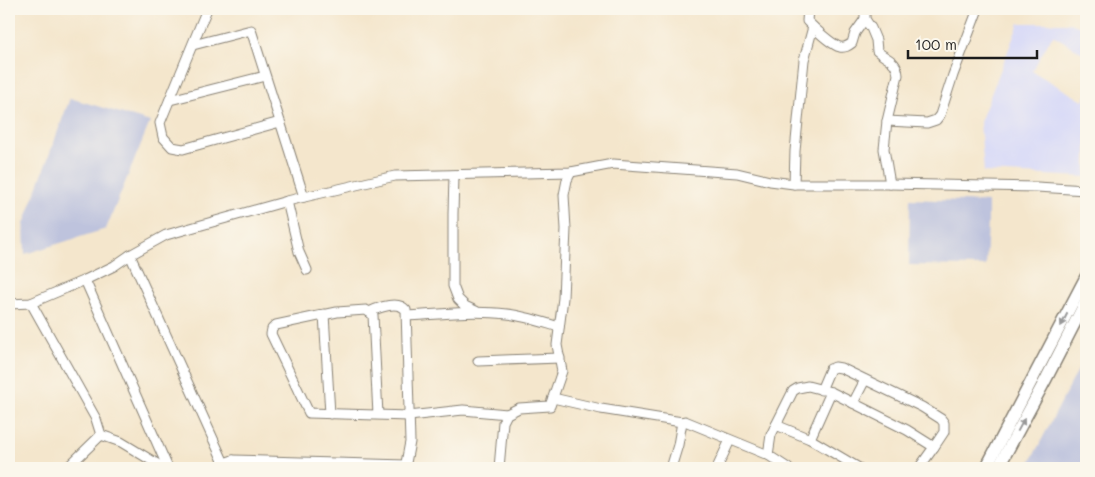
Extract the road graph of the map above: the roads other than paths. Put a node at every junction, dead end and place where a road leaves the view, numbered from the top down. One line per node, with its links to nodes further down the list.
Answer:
1 (208, 9): 7 (street)
2 (808, 9): 6 (street)
3 (865, 9): 5 (street)
4 (978, 9): 10 (street)
5 (865, 19): 6 (street); 10 (street)
6 (813, 27): 14 (street)
7 (193, 45): 8 (street); 9 (street)
8 (266, 76): 9 (street); 11 (street)
9 (170, 100): 11 (street)
10 (887, 121): 15 (street)
11 (280, 122): 17 (street)
12 (571, 172): 13 (street); 14 (street); 30 (street)
13 (454, 175): 17 (street); 26 (street)
14 (794, 184): 15 (street)
15 (890, 184): 16 (street)
16 (1086, 190)
17 (304, 197): 18 (street)
18 (287, 201): 19 (street); 20 (street)
19 (130, 254): 22 (street); 49 (street)
20 (307, 270)
21 (1086, 277): 61 (main road, one-way to 61)
22 (85, 280): 24 (street); 53 (street)
23 (1086, 301): 62 (main road, one-way to 23)
24 (31, 303): 25 (street); 44 (street)
25 (9, 304)
26 (476, 311): 29 (street); 30 (street)
27 (369, 312): 28 (street); 29 (street); 40 (street)
28 (324, 314): 38 (street); 38 (street)
29 (407, 316): 41 (street)
30 (559, 327): 31 (street)
31 (560, 358): 32 (street); 36 (street)
32 (478, 361)
33 (865, 380): 34 (street); 37 (street); 47 (street)
34 (821, 390): 35 (street); 43 (street)
35 (831, 392): 37 (street); 45 (street)
36 (553, 398): 39 (street); 42 (street)
37 (854, 403): 47 (street)
38 (330, 414): 40 (street)
39 (507, 414): 41 (street); 55 (street)
40 (378, 415): 41 (street)
41 (409, 416): 50 (street)
42 (682, 422): 46 (street); 56 (street)
43 (776, 425): 45 (street); 48 (street)
44 (101, 435): 51 (street); 52 (street)
45 (810, 439): 59 (street)
46 (730, 440): 48 (street); 57 (street)
47 (934, 447): 60 (street)
48 (768, 456): 58 (street)
49 (225, 464): 50 (street); 54 (street)
50 (406, 467)
51 (67, 468)
52 (164, 468)
53 (168, 468)
54 (246, 468)
55 (499, 468)
56 (671, 468)
57 (717, 468)
58 (788, 468)
59 (859, 468)
60 (919, 468)
61 (986, 468)
62 (998, 468)

